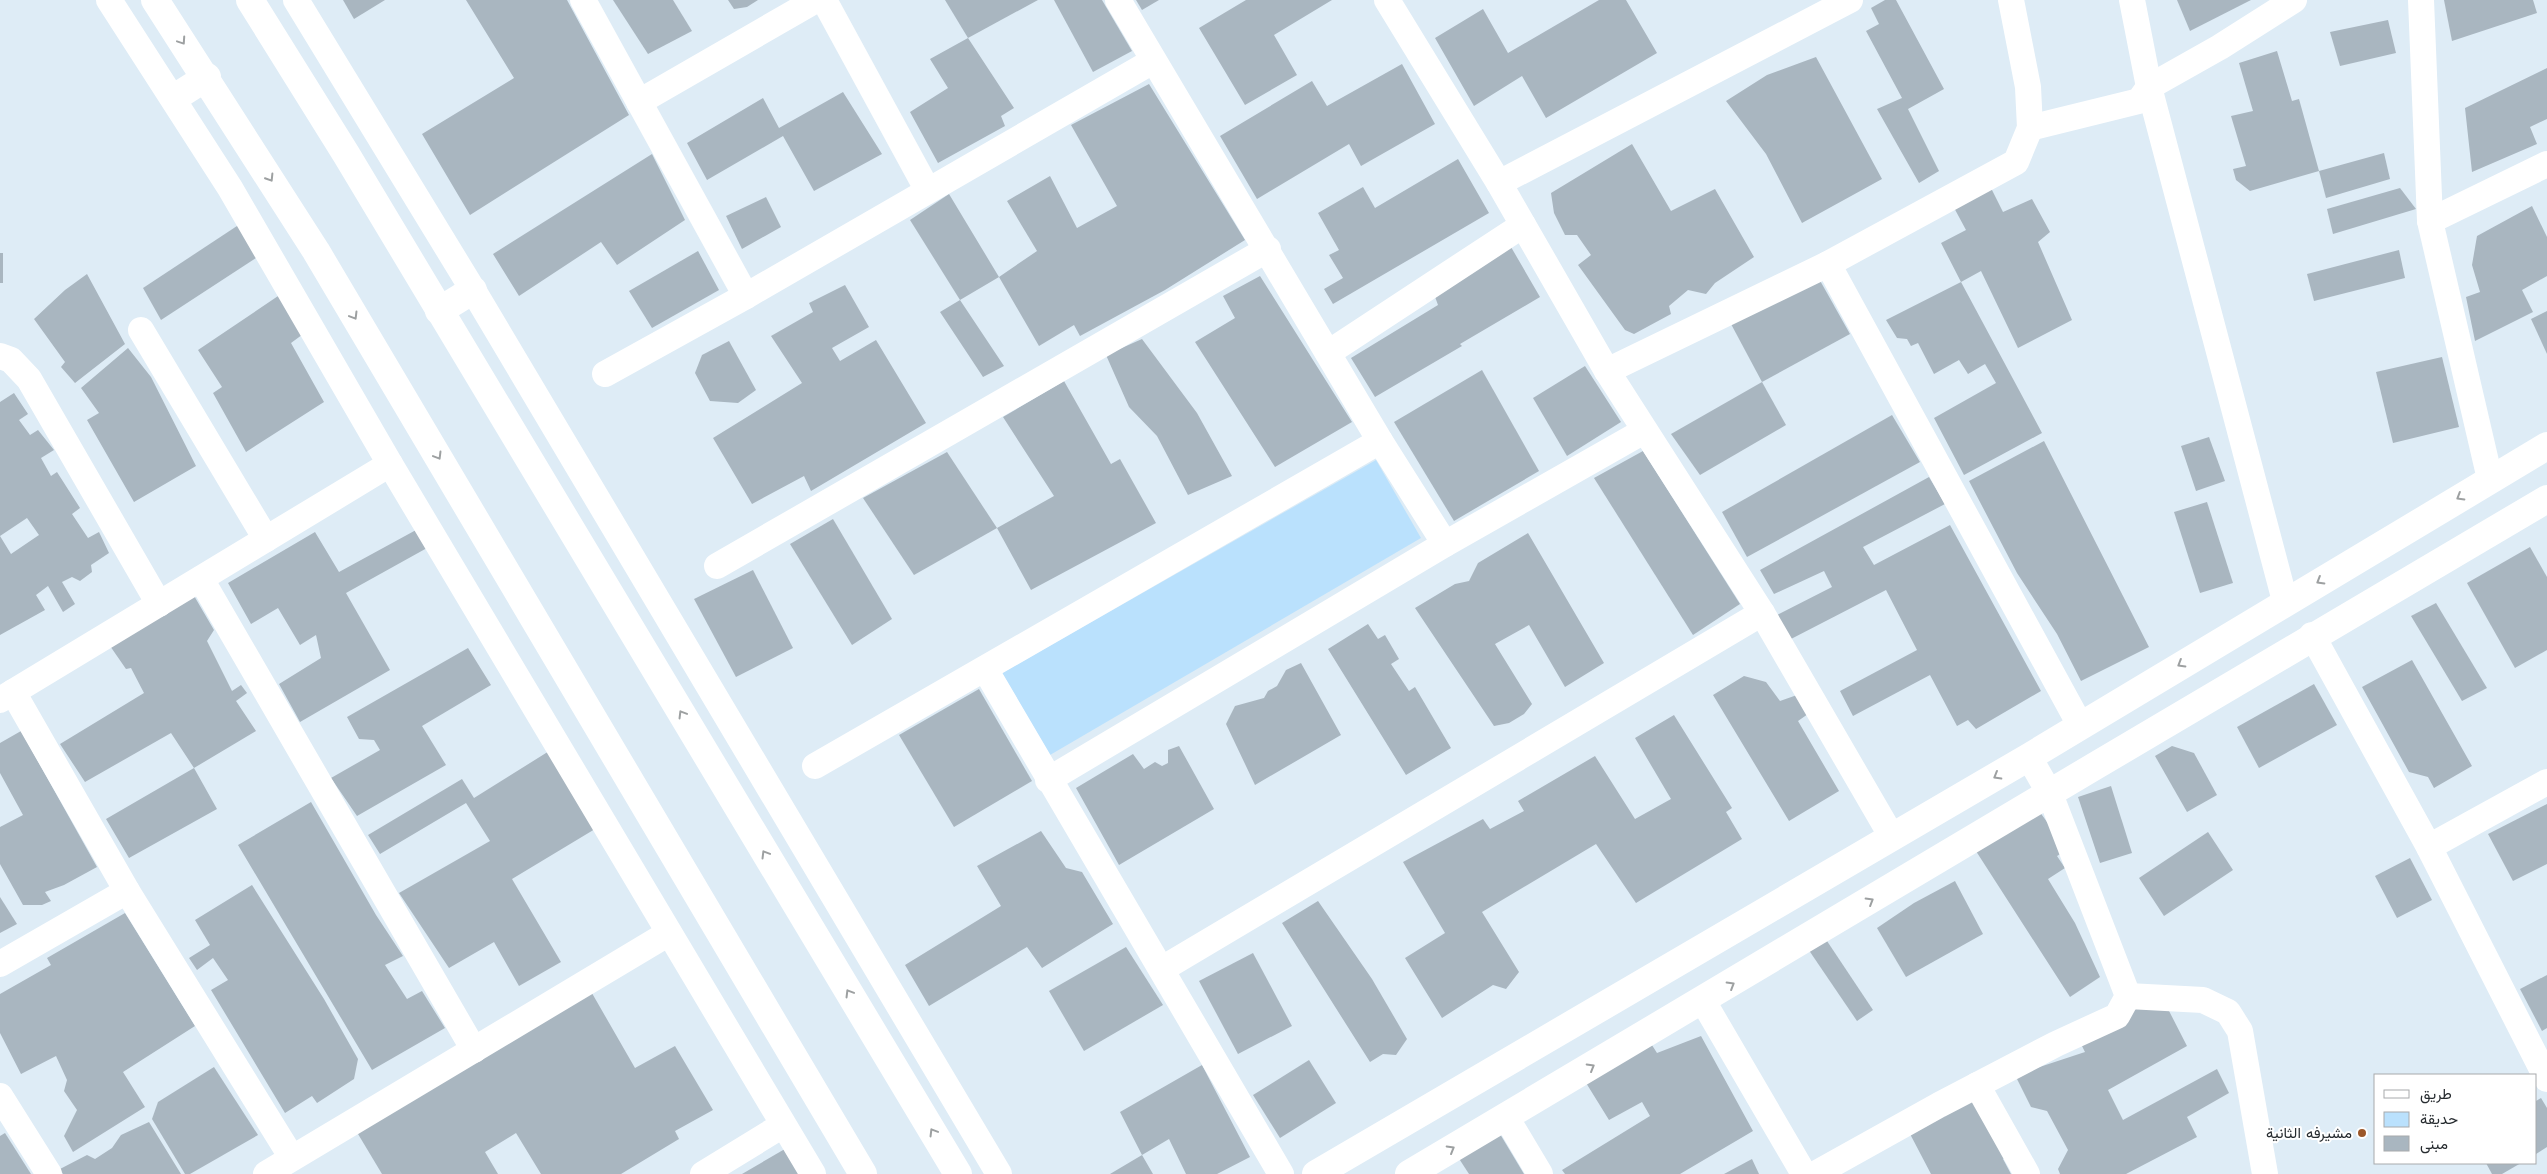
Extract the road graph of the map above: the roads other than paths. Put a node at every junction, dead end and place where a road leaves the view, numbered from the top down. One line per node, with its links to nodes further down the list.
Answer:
1 (109, 0): 18 (street)
2 (156, 0): 16 (main road, one-way to 16)
3 (250, 0): 30 (main road)
4 (296, 0): 28 (street)
5 (583, 0): 19 (street)
6 (816, 0): 19 (street)
7 (824, 0): 23 (street)
8 (1118, 0): 15 (street)
9 (1387, 0): 22 (street)
10 (1850, 0): 22 (street)
11 (2012, 0): 20 (street)
12 (2132, 0): 17 (street)
13 (2294, 0): 17 (street)
14 (2421, 0): 24 (street)
15 (1153, 61): 23 (street); 26 (street)
16 (207, 77): 18 (main road); 77 (main road, one-way to 77)
17 (2149, 87): 20 (street); 46 (street)
18 (174, 98): 39 (street)
19 (639, 102): 29 (street)
20 (2030, 128): 27 (street)
21 (2547, 164): 24 (street)
22 (1499, 184): 25 (street)
23 (927, 190): 29 (street)
24 (2430, 221): 40 (street)
25 (1523, 225): 32 (street); 34 (street)
26 (1268, 249): 32 (street); 44 (street)
27 (1828, 264): 34 (street); 52 (street)
28 (473, 290): 30 (main road); 79 (street)
29 (746, 296): 35 (street)
30 (439, 311): 78 (main road, one-way to 30)
31 (141, 330): 42 (street)
32 (1328, 352): 37 (street)
33 (0, 356): 47 (street)
34 (1607, 371): 36 (street)
35 (605, 374)
36 (1644, 431): 43 (street); 48 (street)
37 (1380, 441): 43 (street); 50 (street)
38 (2547, 446): 40 (main road)
39 (390, 464): 42 (street); 61 (street)
40 (2490, 479): 46 (main road, one-way to 46)
41 (2547, 499): 49 (main road)
42 (266, 539): 45 (street)
43 (1445, 544): 55 (street)
44 (717, 566)
45 (201, 579): 47 (street); 66 (street)
46 (2285, 601): 52 (main road, one-way to 52)
47 (159, 604): 51 (street)
48 (1762, 613): 58 (street); 63 (street)
49 (2312, 635): 57 (main road); 59 (street)
50 (985, 669): 54 (street); 55 (street)
51 (6, 696): 60 (street)
52 (2080, 726): 53 (main road)
53 (2029, 757): 57 (street); 58 (main road, one-way to 58)
54 (815, 766)
55 (1048, 780): 63 (street)
56 (2547, 782): 59 (street)
57 (2050, 794): 64 (street); 65 (main road, one-way to 57)
58 (1892, 837): 81 (main road)
59 (2429, 847): 67 (street)
60 (127, 891): 62 (street); 72 (street)
61 (669, 933): 66 (street); 71 (street)
62 (0, 964)
63 (1162, 969): 80 (street)
64 (2128, 996): 68 (street); 87 (street)
65 (1703, 1002): 70 (main road, one-way to 65); 84 (street)
66 (474, 1050): 72 (street)
67 (2547, 1079)
68 (1977, 1085): 85 (street); 86 (street)
69 (0, 1096): 73 (street)
70 (1506, 1117): 82 (main road, one-way to 70); 83 (street)
71 (783, 1125): 75 (street); 76 (street)
72 (292, 1158): 74 (street)
73 (49, 1174)
74 (266, 1174)
75 (703, 1174)
76 (813, 1174)
77 (863, 1174)
78 (958, 1174)
79 (999, 1174)
80 (1281, 1174)
81 (1316, 1174)
82 (1409, 1174)
83 (1540, 1174)
84 (1804, 1174)
85 (1815, 1174)
86 (2027, 1174)
87 (2265, 1174)

